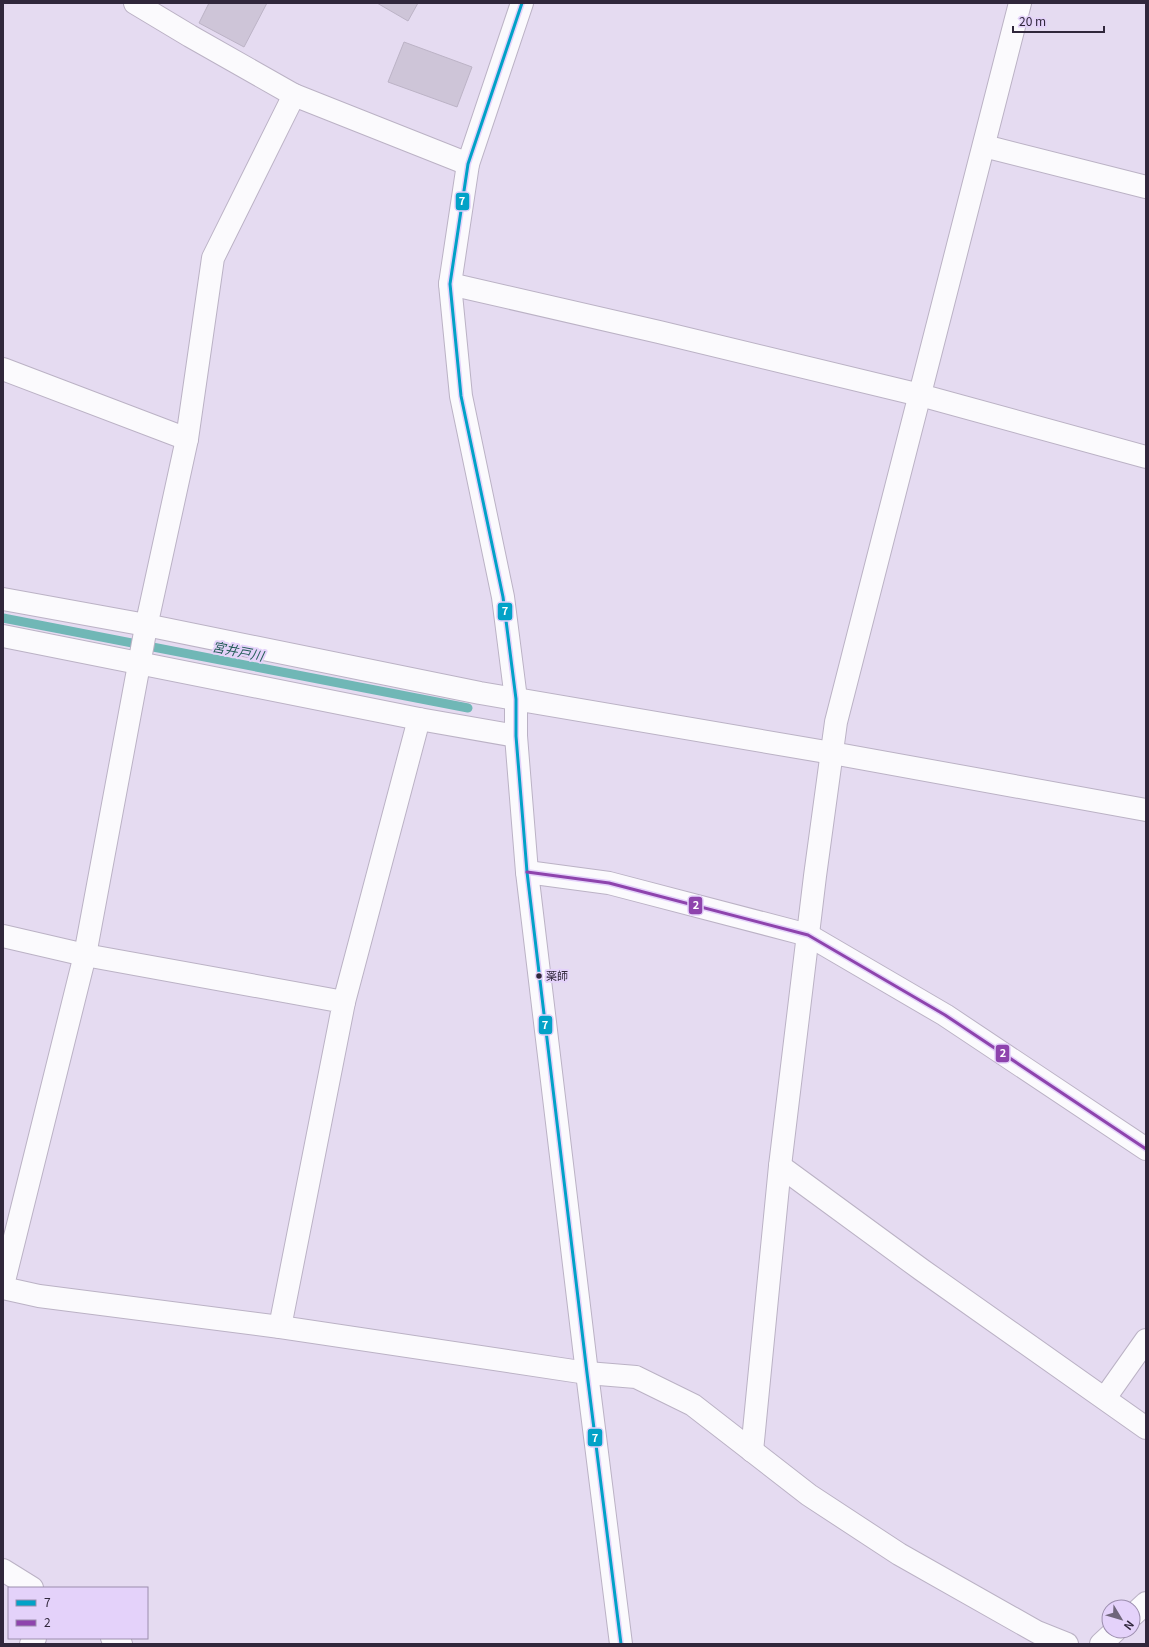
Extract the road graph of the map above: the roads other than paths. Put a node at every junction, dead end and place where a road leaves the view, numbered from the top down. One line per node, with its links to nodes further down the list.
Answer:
1 (135, 3): 4 (street)
2 (522, 3): 6 (street)
3 (1020, 3): 5 (street)
4 (294, 95): 6 (street); 11 (street)
5 (984, 146): 7 (street); 10 (street)
6 (468, 164): 8 (street)
7 (1146, 187)
8 (450, 284): 10 (street); 17 (street)
9 (3, 369): 11 (street)
10 (920, 395): 12 (street); 20 (street)
11 (186, 439): 14 (street)
12 (1146, 457)
13 (3, 599): 14 (street)
14 (146, 626): 16 (street); 17 (street)
15 (3, 636): 16 (street)
16 (140, 662): 18 (street); 25 (street)
17 (516, 699): 19 (street); 20 (street)
18 (420, 719): 19 (street); 26 (street)
19 (516, 736): 22 (street)
20 (832, 753): 21 (street); 23 (street)
21 (1146, 810)
22 (527, 872): 23 (street); 32 (street)
23 (808, 935): 27 (street); 28 (street)
24 (3, 936): 25 (street)
25 (85, 955): 26 (street); 29 (street)
26 (344, 1002): 30 (street)
27 (1146, 1149)
28 (780, 1166): 33 (street); 35 (street)
29 (3, 1286): 30 (street)
30 (280, 1327): 32 (street)
31 (1146, 1340): 33 (street)
32 (587, 1373): 35 (street); 38 (street)
33 (1105, 1398): 34 (street)
34 (1146, 1428)
35 (752, 1451): 39 (street)
36 (3, 1570): 37 (street)
37 (30, 1587)
38 (621, 1644)
39 (1067, 1644)

